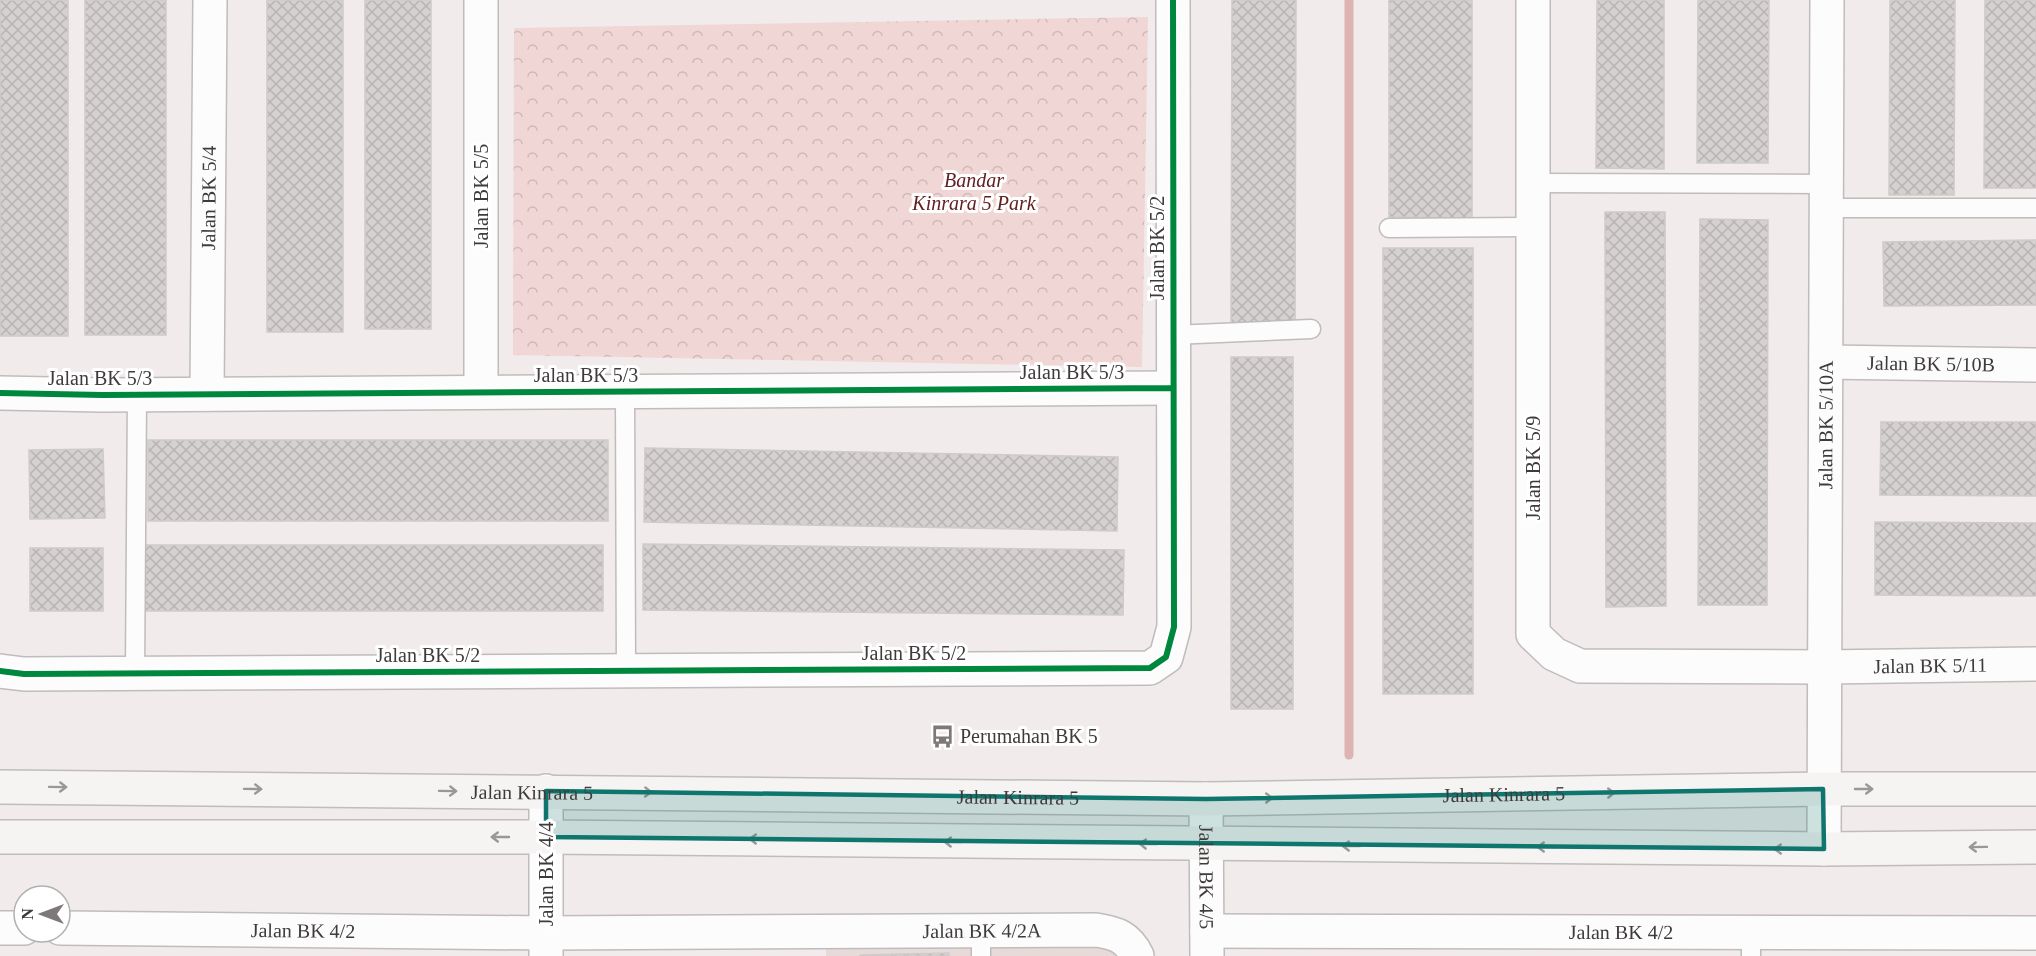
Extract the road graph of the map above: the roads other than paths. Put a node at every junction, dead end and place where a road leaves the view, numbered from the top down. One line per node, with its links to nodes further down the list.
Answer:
1 (210, 0): 20 (street, Jalan BK 5/4)
2 (482, 0): 17 (street, Jalan BK 5/5)
3 (1173, 0): 12 (street, Jalan BK 5/2)
4 (1533, 0): 6 (street, Jalan BK 5/9)
5 (1827, 0): 7 (street, Jalan BK 5/10A)
6 (1533, 183): 7 (lane); 9 (street, Jalan BK 5/9)
7 (1827, 196): 8 (lane); 13 (street, Jalan BK 5/10A)
8 (2036, 208)
9 (1533, 227): 10 (lane); 22 (street, Jalan BK 5/9)
10 (1389, 228)
11 (1311, 329): 12 (lane)
12 (1173, 335): 15 (street, Jalan BK 5/2)
13 (1826, 362): 14 (street, Jalan BK 5/10B); 22 (street, Jalan BK 5/10A)
14 (2036, 365)
15 (1173, 388): 16 (street, Jalan BK 5/3); 24 (street, Jalan BK 5/2)
16 (625, 391): 17 (street, Jalan BK 5/3); 24 (lane)
17 (482, 392): 20 (street, Jalan BK 5/3)
18 (0, 393): 19 (street, Jalan BK 5/3)
19 (137, 394): 20 (street, Jalan BK 5/3); 25 (lane)
20 (207, 394)
21 (2036, 664): 22 (street, Jalan BK 5/11)
22 (1825, 667): 27 (street, Jalan BK 5/10A)
23 (0, 671): 25 (street, Jalan BK 5/2)
24 (626, 671): 25 (street, Jalan BK 5/2)
25 (135, 673)
26 (0, 787): 29 (main road, Jalan Kinrara 5, one-way to 29)
27 (1823, 789): 28 (main road, Jalan Kinrara 5, one-way to 28); 30 (main road, Jalan Kinrara 5, one-way to 27); 35 (street, Jalan BK 5/10A)
28 (2036, 789)
29 (546, 791): 30 (main road, Jalan Kinrara 5, one-way to 30); 32 (street, Jalan BK 4/4)
30 (1206, 799): 33 (street, Jalan BK 4/5)
31 (0, 837): 32 (main road, one-way to 31)
32 (546, 837): 33 (main road, one-way to 32); 39 (street, Jalan BK 4/4)
33 (1206, 844): 35 (main road, one-way to 33); 41 (street, Jalan BK 4/5)
34 (2036, 847): 35 (main road, one-way to 35)
35 (1824, 849)
36 (72, 928): 39 (street, Jalan BK 4/2)
37 (2036, 933): 42 (street, Jalan BK 4/2)
38 (981, 943): 40 (street, Jalan BK 4/2A); 43 (street, Jalan BK 4/2A)
39 (546, 944): 40 (street, Jalan BK 4/2A)
40 (815, 944)
41 (1207, 944): 42 (street, Jalan BK 4/2)
42 (1751, 944)
43 (1137, 956)

